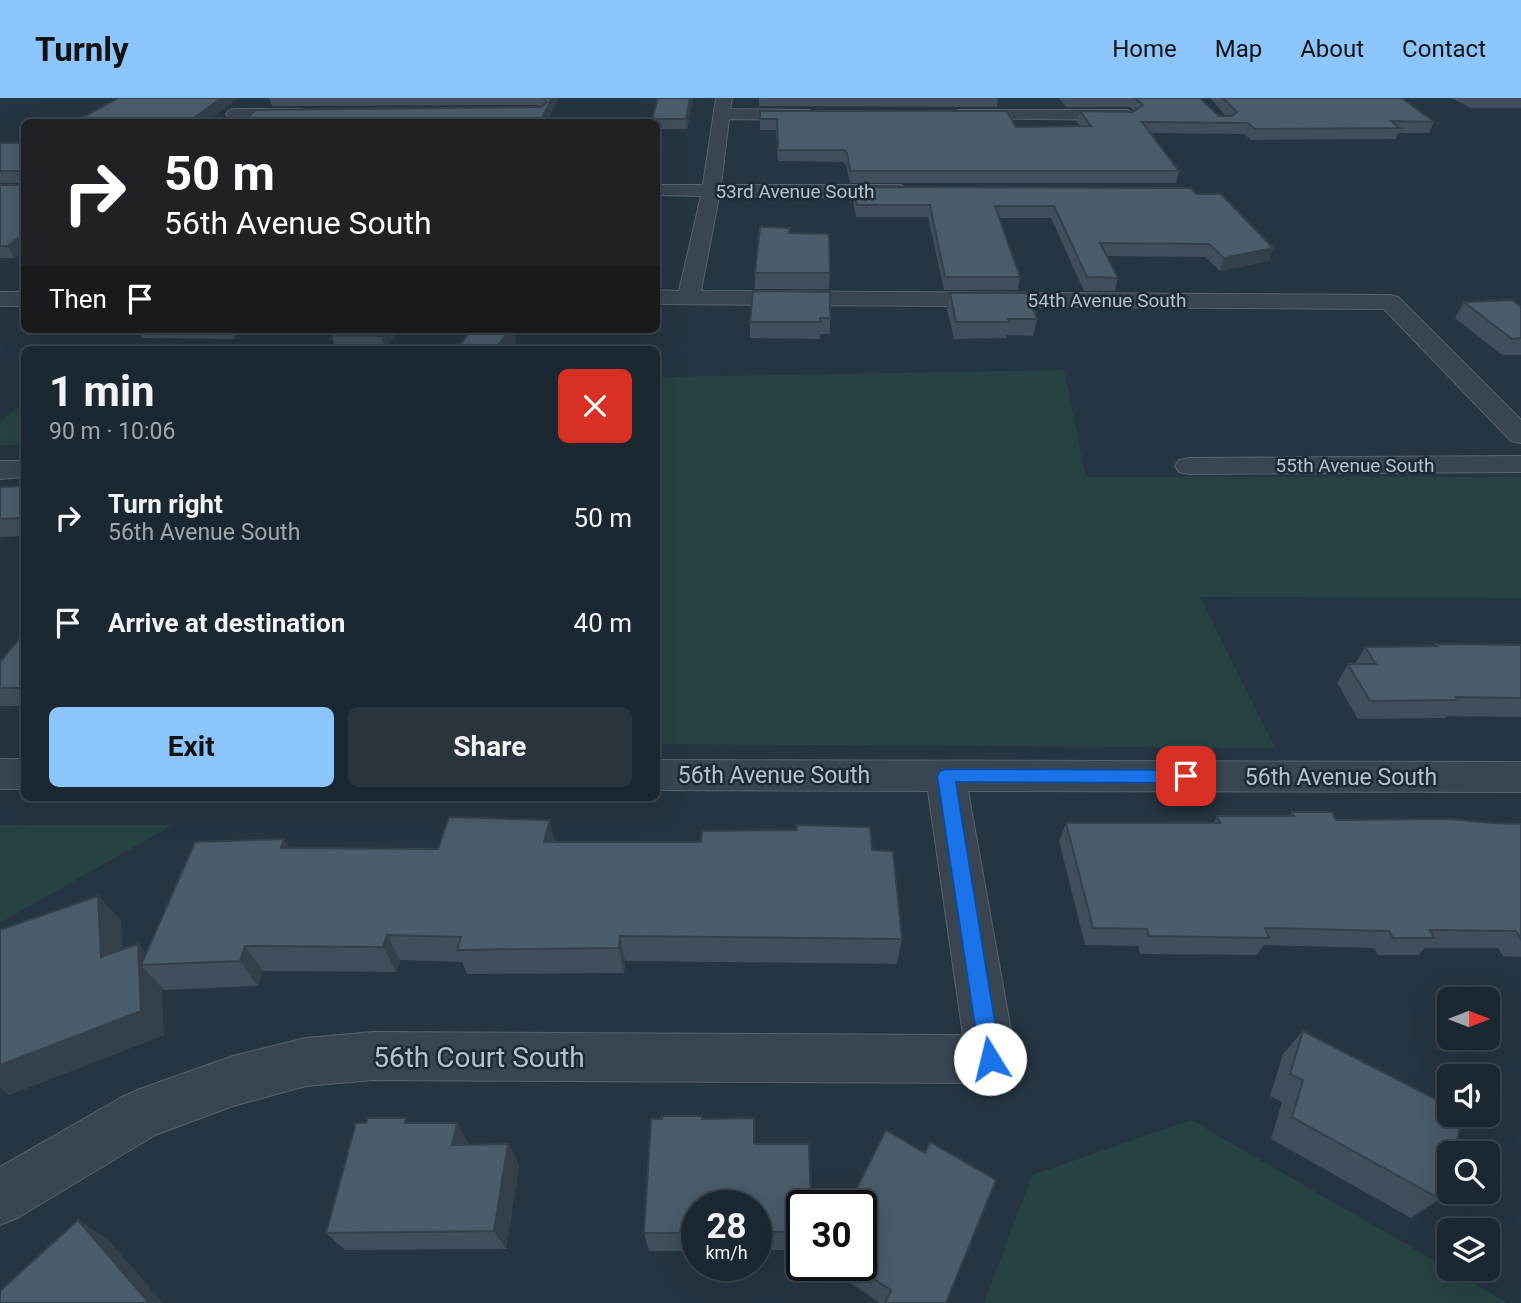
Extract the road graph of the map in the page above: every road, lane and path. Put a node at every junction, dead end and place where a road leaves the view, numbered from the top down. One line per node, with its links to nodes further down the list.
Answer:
1 (252, 98): 7 (street)
2 (723, 106): 4 (street); 9 (street)
3 (317, 114): 7 (street)
4 (831, 115)
5 (940, 115): 6 (street)
6 (1129, 115)
7 (229, 118)
8 (660, 190): 9 (street, 53rd Avenue South)
9 (710, 190): 10 (street, 53rd Avenue South); 12 (street)
10 (920, 191)
11 (660, 297): 12 (street, 54th Avenue South)
12 (689, 297): 13 (street, 54th Avenue South)
13 (1521, 435)
14 (1521, 464): 15 (street, 55th Avenue South)
15 (1189, 466)
16 (21, 469): 17 (street)
17 (0, 470)
18 (0, 774): 19 (street)
19 (21, 774)
20 (660, 775): 21 (street, 56th Avenue South)
21 (946, 776): 22 (street, 56th Avenue South); 23 (street, 56th Court South)
22 (1521, 777)
23 (0, 1198)

